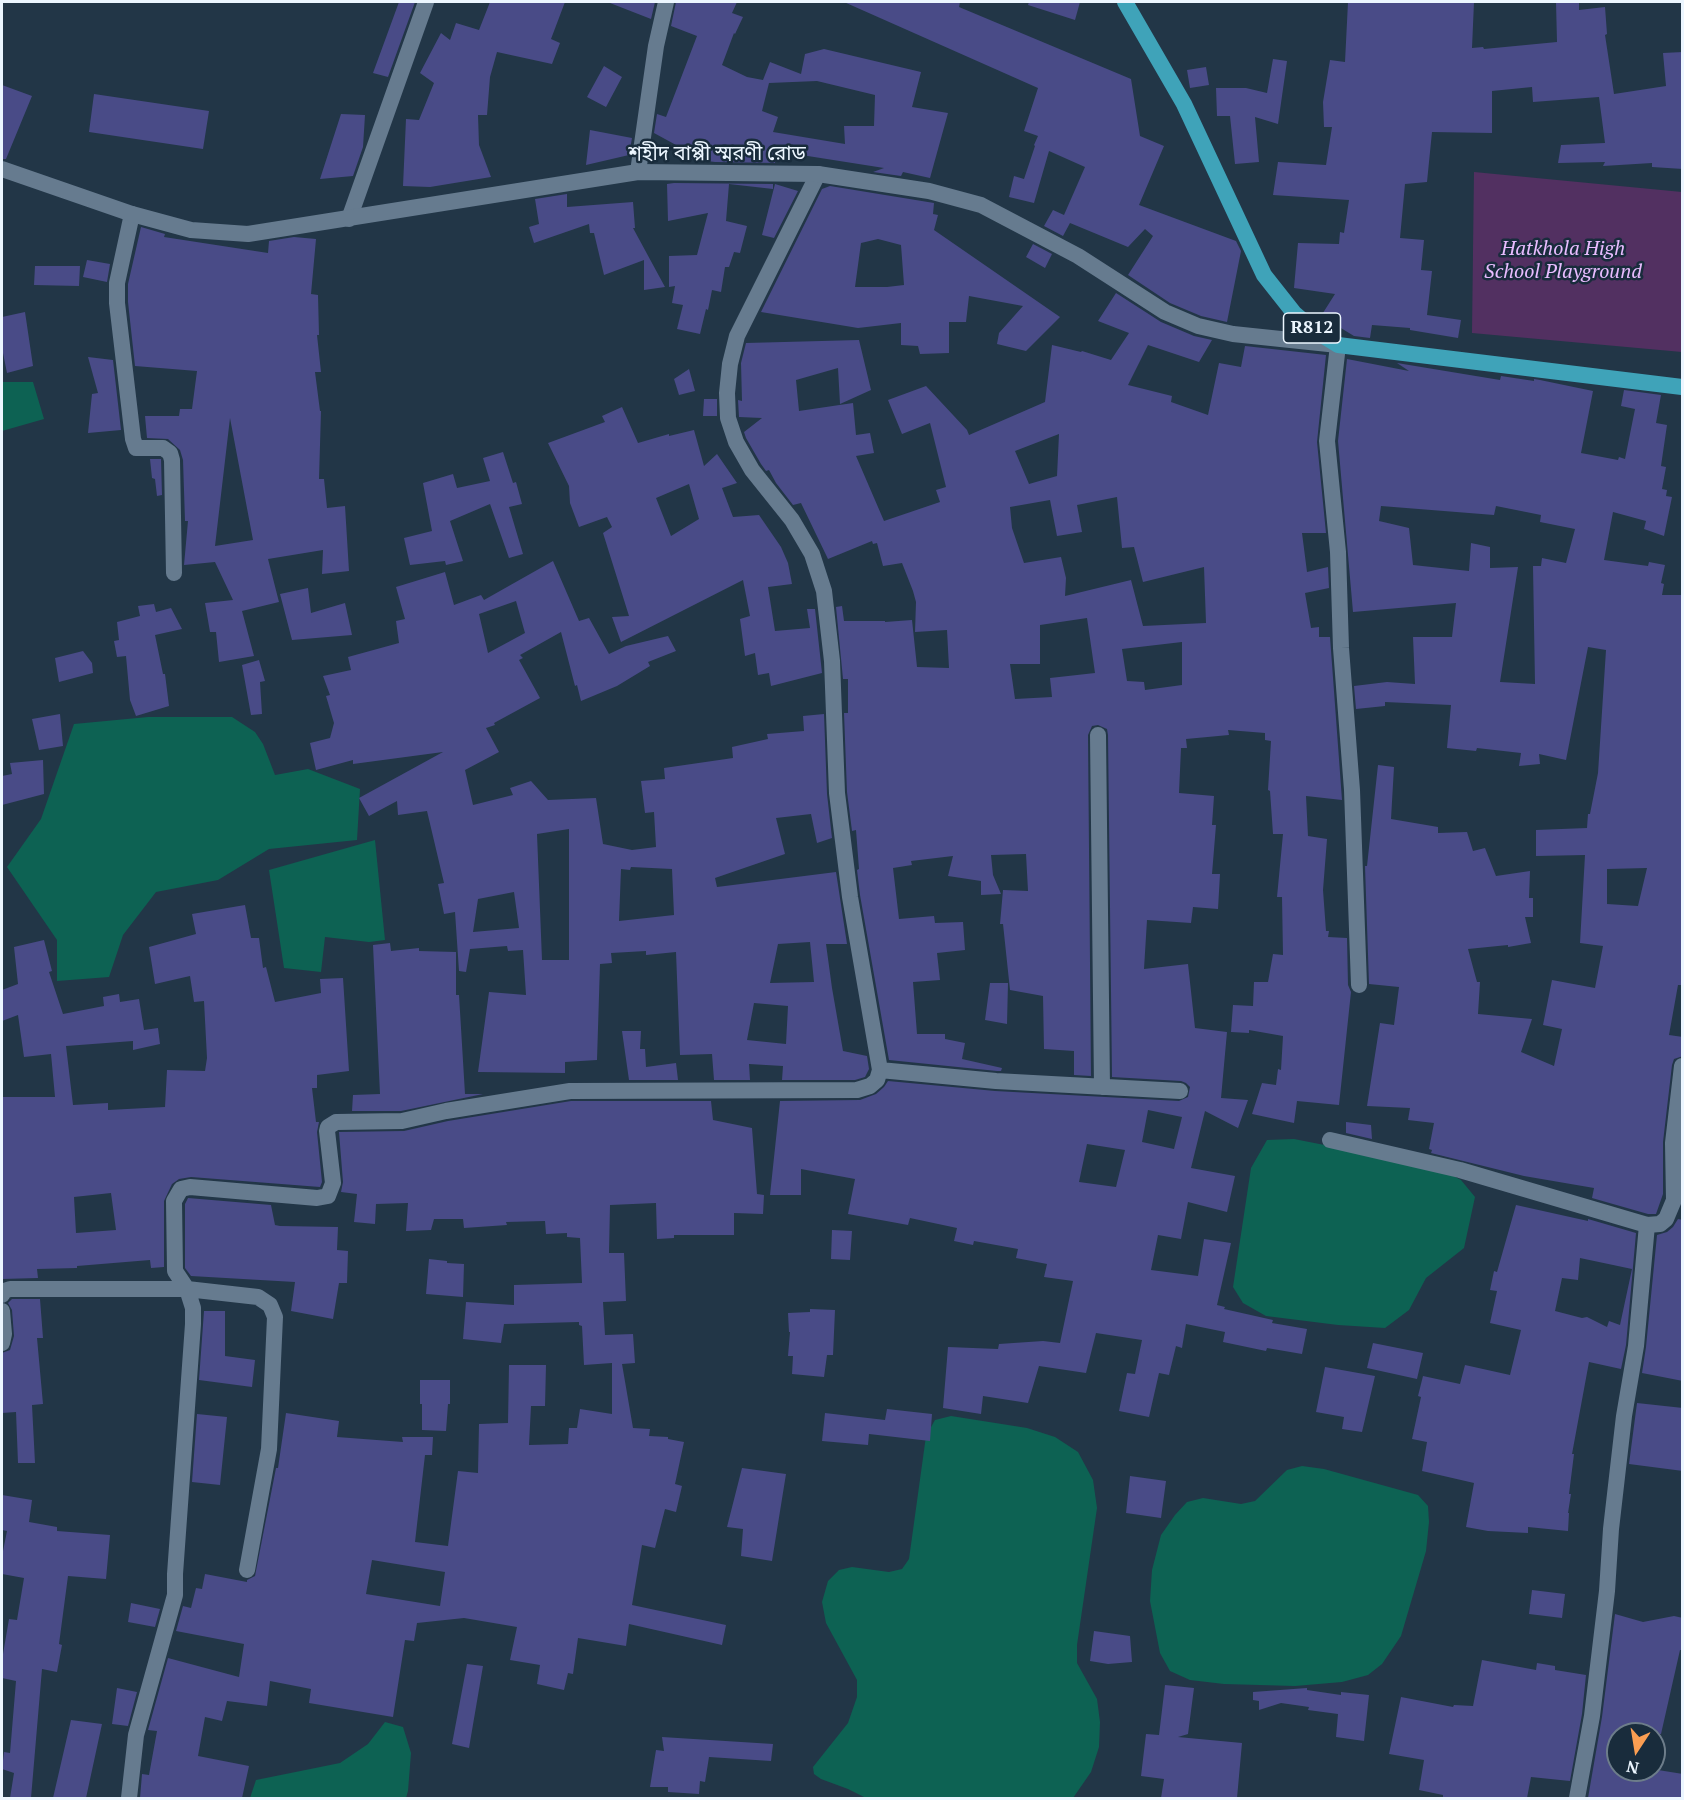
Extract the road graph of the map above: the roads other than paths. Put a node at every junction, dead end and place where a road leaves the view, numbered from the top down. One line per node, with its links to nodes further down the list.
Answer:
1 (426, 2): 8 (street)
2 (666, 2): 5 (street)
3 (1125, 2): 9 (main road, R812)
4 (2, 169): 7 (street, শহীদ বাপ্পী স্মরণী রোড)
5 (638, 172): 6 (street, শহীদ বাপ্পী স্মরণী রোড); 8 (street, শহীদ বাপ্পী স্মরণী রোড)
6 (818, 174): 9 (street, শহীদ বাপ্পী স্মরণী রোড); 15 (street)
7 (132, 214): 8 (street, শহীদ বাপ্পী স্মরণী রোড); 11 (street)
8 (349, 219)
9 (1338, 345): 10 (main road, R812); 13 (street)
10 (1683, 387)
11 (174, 573)
12 (1098, 735): 16 (street)
13 (1359, 985)
14 (1683, 1066): 19 (street)
15 (880, 1070): 16 (street); 21 (street)
16 (1102, 1087): 17 (street)
17 (1180, 1091)
18 (1330, 1140): 20 (street)
19 (1678, 1200): 20 (street)
20 (1647, 1225): 27 (street)
21 (187, 1289): 22 (street); 25 (street); 26 (street)
22 (2, 1295)
23 (2, 1311): 24 (street)
24 (2, 1343)
25 (247, 1570)
26 (129, 1798)
27 (1577, 1798)

